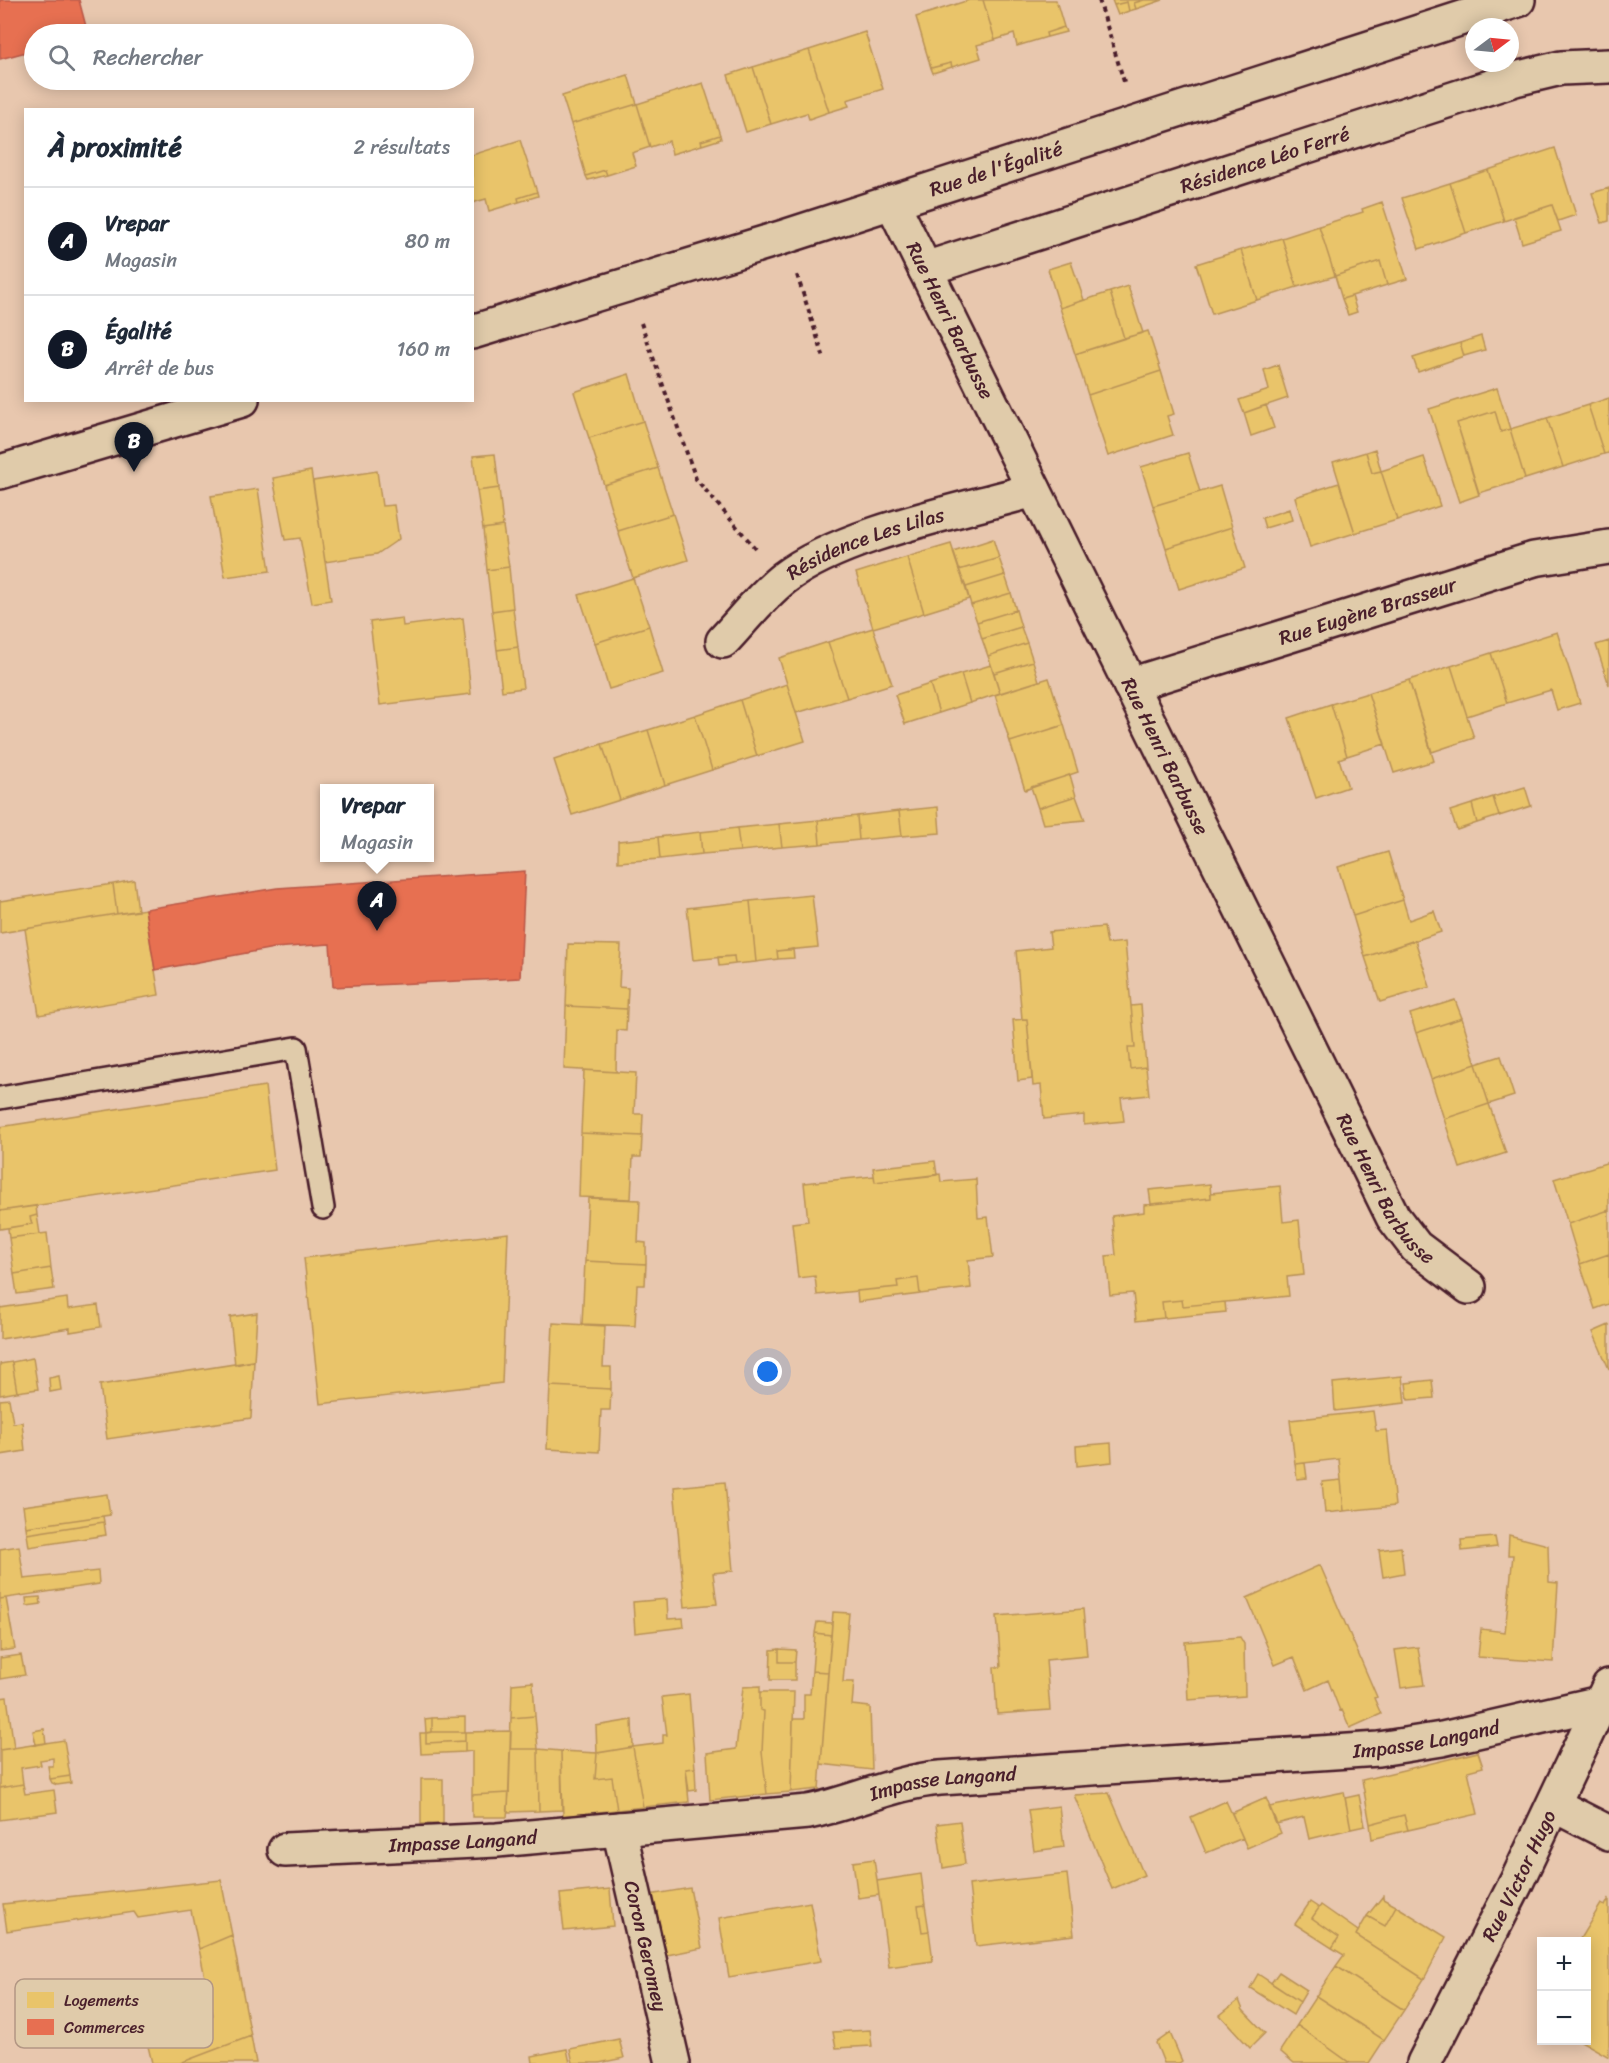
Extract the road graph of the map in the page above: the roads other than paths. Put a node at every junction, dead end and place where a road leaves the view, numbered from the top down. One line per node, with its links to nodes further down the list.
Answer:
1 (1518, 0): 3 (street, Rue de l'Égalité)
2 (1609, 66): 4 (street, Résidence Léo Ferré)
3 (892, 202): 4 (street, Rue Henri Barbusse); 5 (street, Rue de l'Égalité)
4 (925, 269): 8 (street, Rue Henri Barbusse)
5 (474, 331)
6 (235, 402): 7 (street)
7 (0, 472)
8 (1034, 490): 10 (street, Résidence Les Lilas); 11 (street, Rue Henri Barbusse)
9 (1609, 548): 11 (street, Rue Eugène Brasseur)
10 (723, 641)
11 (1130, 685): 14 (street, Rue Henri Barbusse)
12 (0, 1098): 13 (lane)
13 (323, 1208)
14 (1469, 1287)
15 (1605, 1695): 16 (street, Rue Victor Hugo); 17 (street, Impasse Langand)
16 (1554, 1804): 18 (street); 21 (street, Rue Victor Hugo)
17 (619, 1829): 19 (street, Impasse Langand); 20 (street, Coron Geromey)
18 (1609, 1833)
19 (285, 1850)
20 (672, 2063)
21 (1424, 2063)

